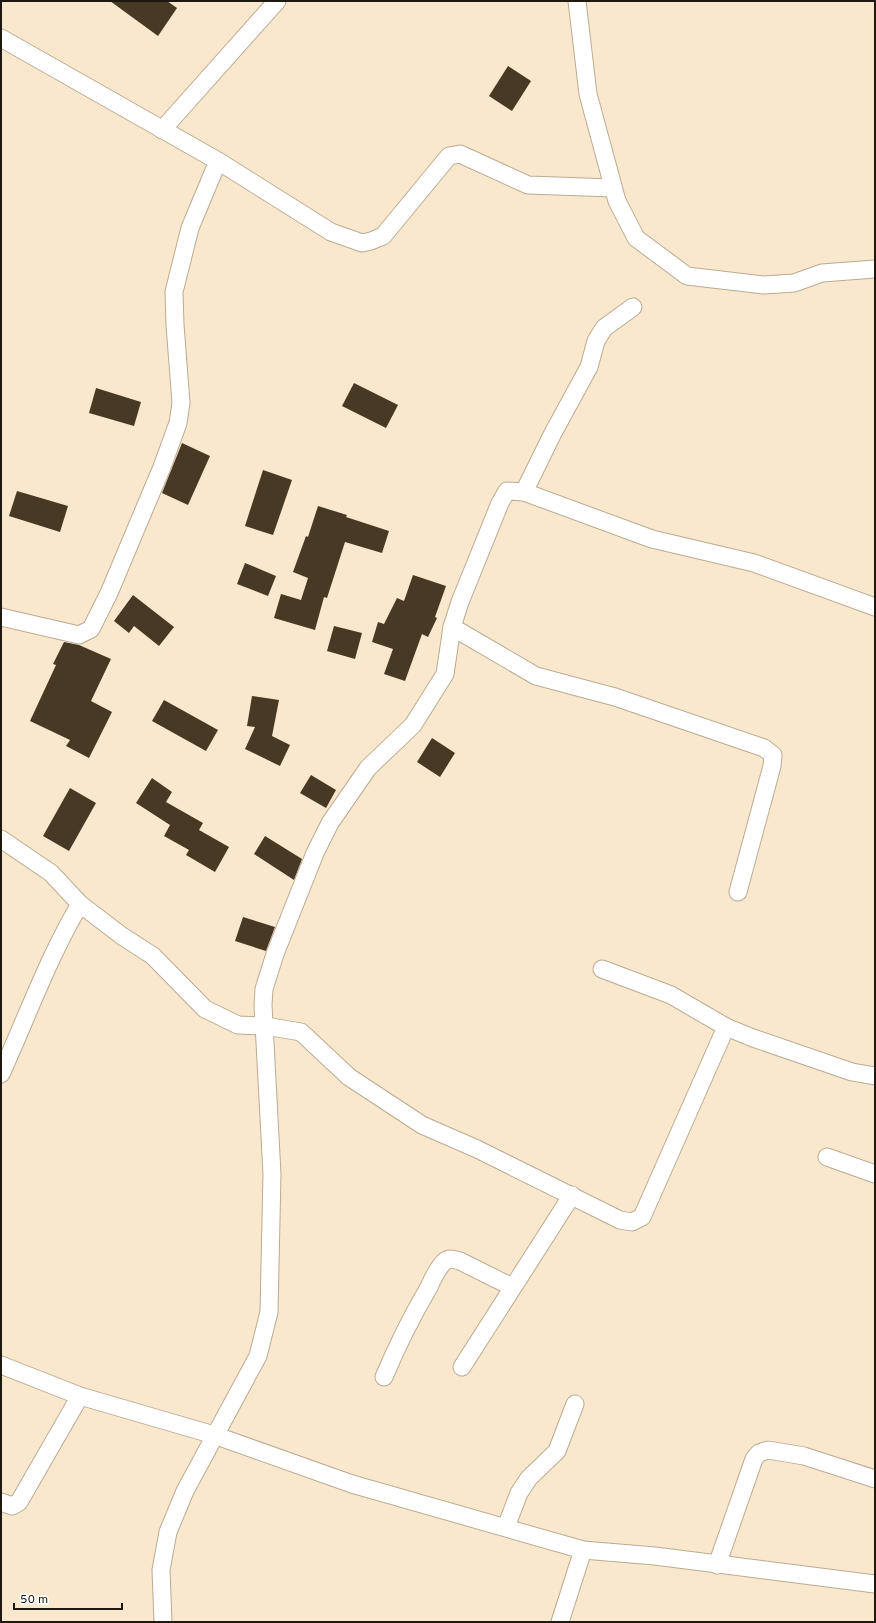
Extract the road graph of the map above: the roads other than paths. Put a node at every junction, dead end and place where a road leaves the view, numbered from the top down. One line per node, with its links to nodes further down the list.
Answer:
1 (277, 1): 4 (street)
2 (577, 1): 6 (street)
3 (1, 38): 4 (street)
4 (162, 130): 5 (street)
5 (218, 161): 6 (street); 11 (street)
6 (613, 188): 7 (street)
7 (875, 269)
8 (633, 307): 9 (street)
9 (524, 492): 10 (street); 12 (street)
10 (875, 607)
11 (1, 616)
12 (452, 628): 14 (street); 17 (street)
13 (3, 842): 15 (street)
14 (738, 892)
15 (80, 904): 17 (street); 19 (street)
16 (602, 969): 18 (street)
17 (265, 1026): 23 (street); 30 (street)
18 (726, 1027): 20 (street); 23 (street)
19 (1, 1074)
20 (875, 1076)
21 (827, 1156): 22 (street)
22 (875, 1174)
23 (572, 1195): 24 (street)
24 (512, 1287): 26 (street); 27 (street)
25 (1, 1365): 28 (street)
26 (462, 1367)
27 (384, 1377)
28 (80, 1396): 30 (street); 32 (street)
29 (575, 1404): 33 (street)
30 (214, 1435): 33 (street); 37 (street)
31 (875, 1479): 35 (street)
32 (1, 1502)
33 (506, 1527): 34 (street)
34 (583, 1550): 35 (street); 38 (street)
35 (717, 1565): 36 (street)
36 (875, 1584)
37 (163, 1622)
38 (560, 1622)

